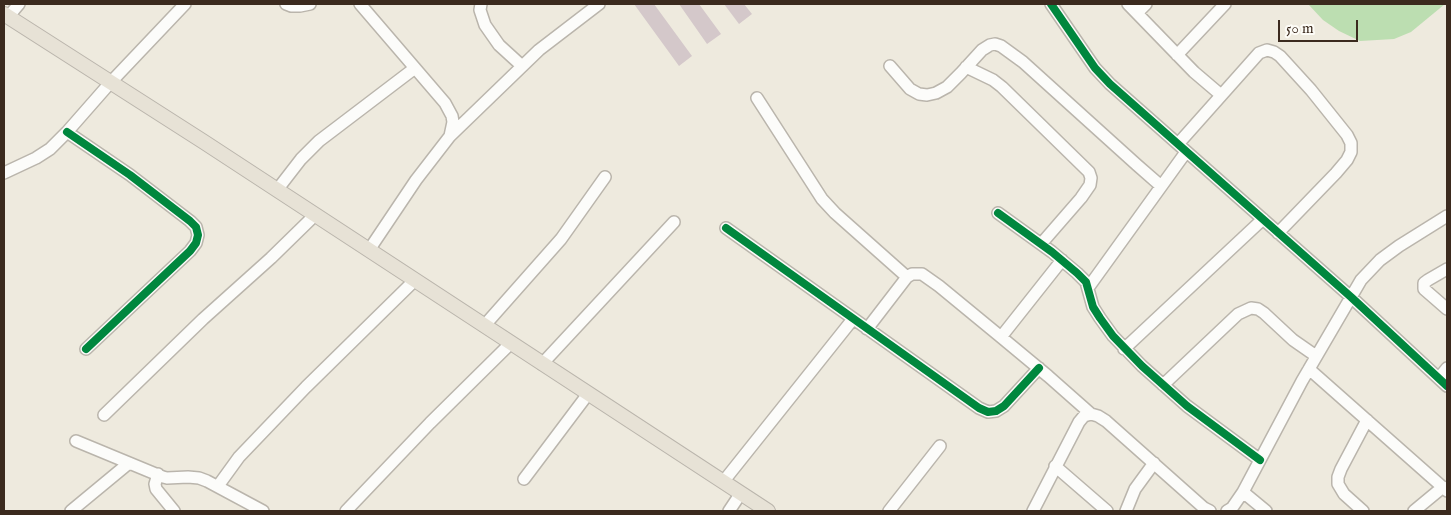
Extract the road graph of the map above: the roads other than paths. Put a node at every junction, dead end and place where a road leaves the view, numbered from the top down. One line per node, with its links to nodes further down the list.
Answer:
1 (19, 4): 13 (street)
2 (185, 4): 19 (street)
3 (286, 4): 4 (street)
4 (310, 4)
5 (360, 4): 17 (street)
6 (481, 4): 15 (street)
7 (599, 4): 15 (street)
8 (1051, 4): 24 (street)
9 (1128, 4): 12 (street)
10 (1146, 4): 12 (street)
11 (1225, 4): 14 (street)
12 (1137, 13): 14 (street)
13 (6, 16): 19 (main road)
14 (1177, 55): 20 (street)
15 (522, 66): 23 (street)
16 (890, 66): 18 (street)
17 (415, 68): 23 (street); 28 (street)
18 (966, 68): 27 (street); 36 (street)
19 (110, 84): 22 (street); 28 (main road)
20 (1221, 95): 24 (street); 35 (street)
21 (757, 98): 40 (street)
22 (67, 132): 25 (street); 50 (street)
23 (450, 136): 37 (street)
24 (1182, 148): 27 (street); 32 (street)
25 (4, 173)
26 (605, 177): 46 (street)
27 (1161, 186): 42 (street)
28 (277, 190): 30 (main road)
29 (998, 213): 36 (street)
30 (315, 215): 37 (main road); 61 (street)
31 (1447, 216): 43 (street)
32 (1263, 219): 35 (street); 51 (street)
33 (674, 222): 53 (street)
34 (726, 228): 45 (street)
35 (1278, 233): 43 (street)
36 (1041, 244): 38 (street)
37 (369, 250): 41 (main road)
38 (1062, 260): 42 (street); 48 (street)
39 (1447, 269): 44 (street)
40 (907, 277): 47 (street); 48 (street)
41 (415, 280): 46 (main road); 72 (street)
42 (1088, 288): 51 (street)
43 (1351, 297): 52 (street); 57 (street)
44 (1447, 309)
45 (853, 319): 47 (street); 71 (street)
46 (484, 326): 49 (main road)
47 (867, 329): 54 (street)
48 (1001, 337): 54 (street)
49 (510, 343): 53 (main road); 79 (street)
50 (86, 349)
51 (1124, 349): 58 (street)
52 (1316, 356): 56 (street); 58 (street)
53 (542, 364): 59 (main road)
54 (1039, 368): 60 (street)
55 (1447, 368): 57 (street)
56 (1308, 369): 62 (street); 65 (street)
57 (1443, 382)
58 (1163, 385): 65 (street)
59 (588, 394): 70 (street); 71 (main road)
60 (1091, 414): 67 (street); 68 (street)
61 (104, 415)
62 (1367, 420): 73 (street); 89 (street)
63 (76, 441): 66 (street)
64 (940, 446): 82 (street)
65 (1260, 460): 74 (street)
66 (129, 462): 69 (street); 76 (street)
67 (1154, 463): 85 (street); 86 (street)
68 (1055, 466): 83 (street); 84 (street)
69 (158, 474): 72 (street); 77 (street)
70 (524, 479)
71 (723, 482): 75 (main road)
72 (218, 486): 78 (street)
73 (1445, 489): 90 (street)
74 (1243, 492): 87 (street); 88 (street)
75 (741, 493): 80 (street); 81 (main road)
76 (71, 511)
77 (174, 511)
78 (262, 511)
79 (346, 511)
80 (729, 511)
81 (768, 511)
82 (889, 511)
83 (1033, 511)
84 (1106, 511)
85 (1126, 511)
86 (1210, 511)
87 (1227, 511)
88 (1266, 511)
89 (1363, 511)
90 (1414, 511)

